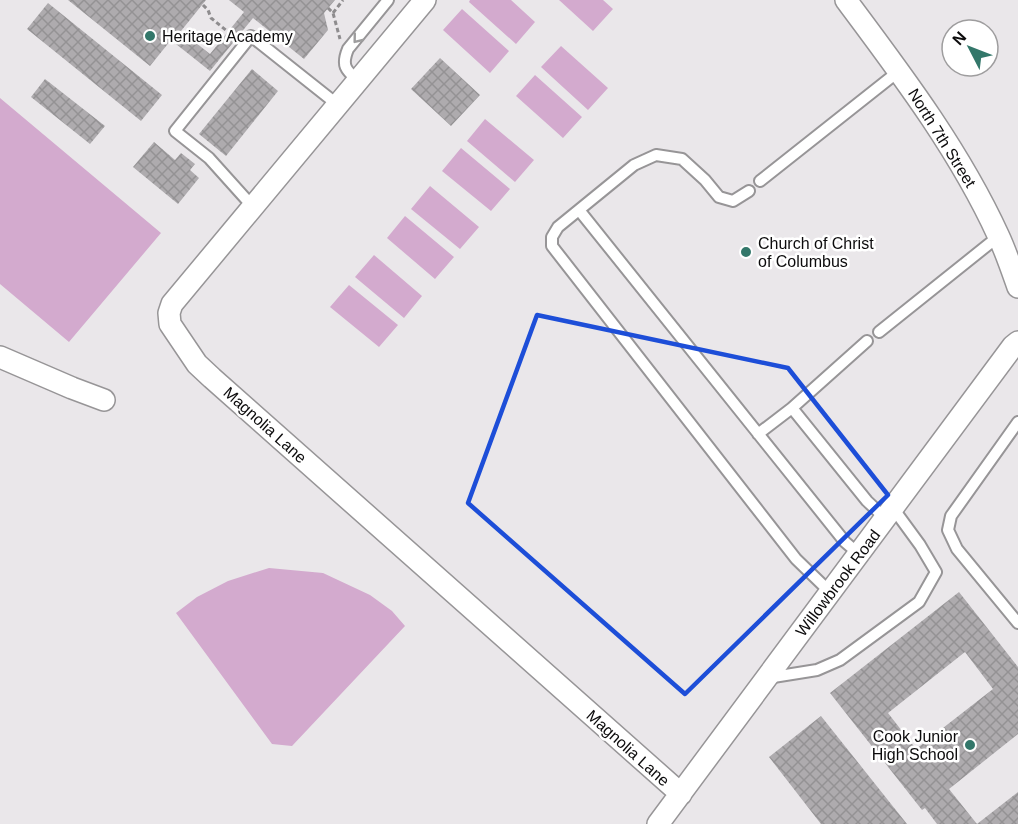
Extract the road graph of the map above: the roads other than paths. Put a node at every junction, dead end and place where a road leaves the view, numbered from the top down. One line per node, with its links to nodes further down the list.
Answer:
1 (388, 0): 5 (lane, one-way to 5)
2 (425, 0): 5 (street, Magnolia Lane)
3 (846, 0): 4 (street, North 7th Street)
4 (899, 71): 7 (lane); 11 (street, North 7th Street)
5 (358, 81): 6 (street, Magnolia Lane)
6 (338, 105): 9 (street, Magnolia Lane); 9 (lane)
7 (760, 181)
8 (749, 191): 10 (lane)
9 (253, 207): 26 (street, Magnolia Lane)
10 (579, 210): 20 (lane); 23 (lane)
11 (999, 236): 12 (street, North 7th Street); 13 (lane)
12 (1018, 287)
13 (879, 332)
14 (867, 341): 18 (lane)
15 (1018, 342): 21 (street, Willowbrook Road)
16 (0, 357): 17 (street)
17 (104, 400)
18 (792, 408): 20 (lane); 21 (lane)
19 (1018, 422): 24 (lane)
20 (758, 434): 22 (lane)
21 (889, 513): 22 (street, Willowbrook Road); 25 (lane)
22 (859, 554): 23 (street, Willowbrook Road)
23 (830, 592): 25 (street, Willowbrook Road)
24 (1018, 623)
25 (767, 678): 26 (street, Willowbrook Road)
26 (681, 794): 27 (street, Willowbrook Road)
27 (658, 824)

